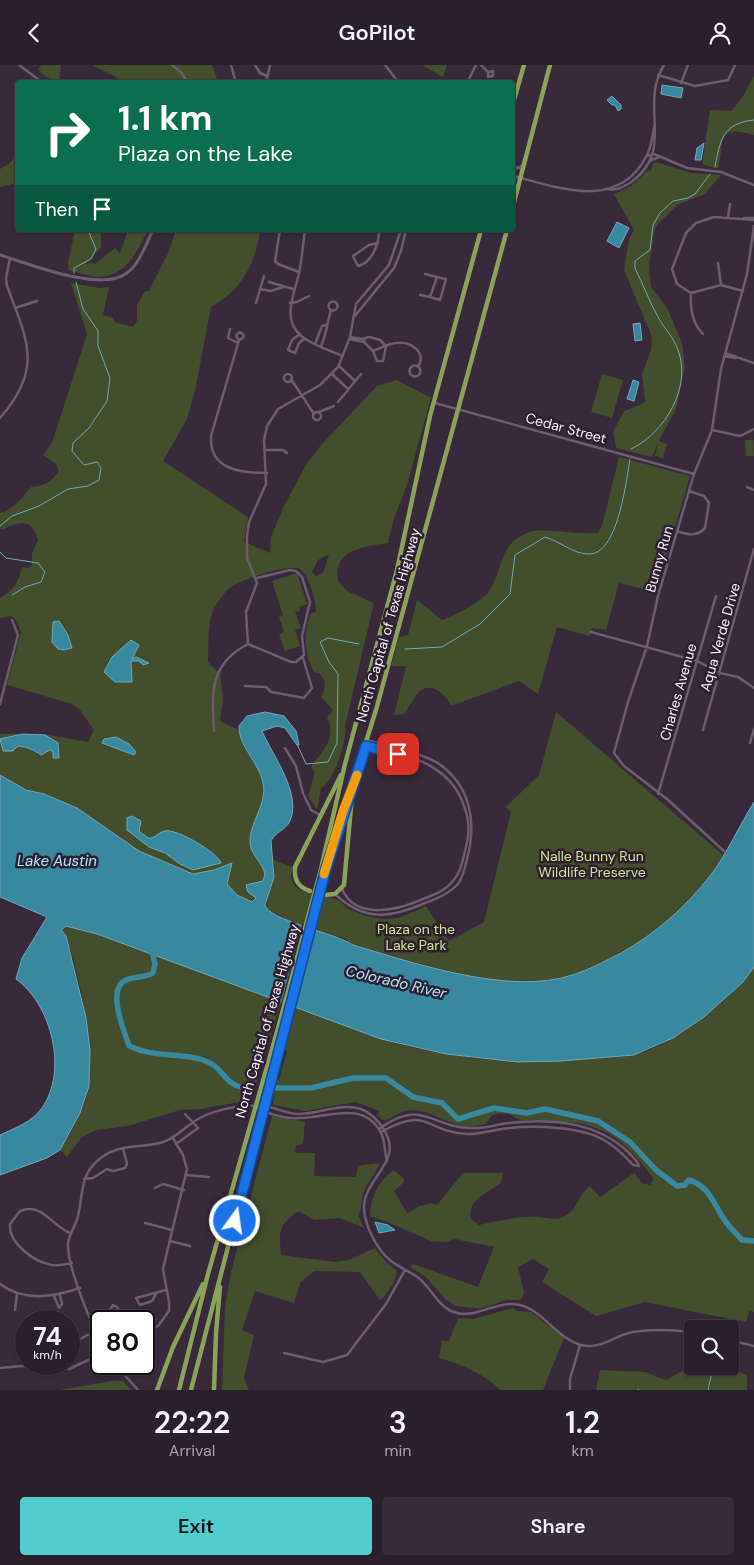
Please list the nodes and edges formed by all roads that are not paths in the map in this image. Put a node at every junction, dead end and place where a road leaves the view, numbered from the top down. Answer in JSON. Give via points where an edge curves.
{"nodes":[{"id":1,"x":19,"y":65,"type":"edge"},
{"id":2,"x":172,"y":65,"type":"edge"},
{"id":3,"x":231,"y":65,"type":"edge"},
{"id":4,"x":255,"y":65,"type":"edge"},
{"id":5,"x":270,"y":65,"type":"edge"},
{"id":6,"x":386,"y":65,"type":"edge"},
{"id":7,"x":476,"y":65,"type":"edge"},
{"id":8,"x":481,"y":65,"type":"edge"},
{"id":9,"x":524,"y":65,"type":"edge"},
{"id":10,"x":550,"y":65,"type":"edge"},
{"id":11,"x":664,"y":65,"type":"edge"},
{"id":12,"x":688,"y":65,"type":"edge"},
{"id":13,"x":735,"y":65,"type":"edge"},
{"id":14,"x":488,"y":72,"type":"dead end"},
{"id":15,"x":658,"y":75,"type":"junction"},
{"id":16,"x":267,"y":76,"type":"junction"},
{"id":17,"x":39,"y":80,"type":"edge"},
{"id":18,"x":186,"y":80,"type":"edge"},
{"id":19,"x":235,"y":80,"type":"edge"},
{"id":20,"x":266,"y":80,"type":"edge"},
{"id":21,"x":398,"y":80,"type":"edge"},
{"id":22,"x":469,"y":80,"type":"edge"},
{"id":23,"x":681,"y":83,"type":"junction"},
{"id":24,"x":515,"y":96,"type":"edge"},
{"id":25,"x":655,"y":124,"type":"junction"},
{"id":26,"x":652,"y":154,"type":"junction"},
{"id":27,"x":647,"y":156,"type":"junction"},
{"id":28,"x":659,"y":157,"type":"junction"},
{"id":29,"x":525,"y":162,"type":"junction"},
{"id":30,"x":648,"y":162,"type":"junction"},
{"id":31,"x":515,"y":167,"type":"edge"},
{"id":32,"x":515,"y":177,"type":"edge"},
{"id":33,"x":521,"y":179,"type":"junction"},
{"id":34,"x":754,"y":185,"type":"edge"},
{"id":35,"x":515,"y":187,"type":"edge"},
{"id":36,"x":608,"y":189,"type":"junction"},
{"id":37,"x":516,"y":199,"type":"joint"},
{"id":38,"x":730,"y":203,"type":"dead end"},
{"id":39,"x":728,"y":217,"type":"junction"},
{"id":40,"x":754,"y":219,"type":"edge"},
{"id":41,"x":754,"y":227,"type":"edge"},
{"id":42,"x":152,"y":232,"type":"edge"},
{"id":43,"x":280,"y":232,"type":"edge"},
{"id":44,"x":305,"y":232,"type":"edge"},
{"id":45,"x":379,"y":232,"type":"edge"},
{"id":46,"x":400,"y":232,"type":"edge"},
{"id":47,"x":406,"y":232,"type":"edge"},
{"id":48,"x":481,"y":232,"type":"edge"},
{"id":49,"x":506,"y":232,"type":"edge"},
{"id":50,"x":378,"y":243,"type":"junction"},
{"id":51,"x":0,"y":255,"type":"edge"},
{"id":52,"x":10,"y":258,"type":"junction"},
{"id":53,"x":718,"y":263,"type":"dead end"},
{"id":54,"x":299,"y":272,"type":"junction"},
{"id":55,"x":425,"y":274,"type":"dead end"},
{"id":56,"x":264,"y":276,"type":"dead end"},
{"id":57,"x":438,"y":277,"type":"junction"},
{"id":58,"x":379,"y":279,"type":"junction"},
{"id":59,"x":268,"y":282,"type":"dead end"},
{"id":60,"x":384,"y":283,"type":"junction"},
{"id":61,"x":721,"y":285,"type":"junction"},
{"id":62,"x":284,"y":286,"type":"junction"},
{"id":63,"x":260,"y":289,"type":"junction"},
{"id":64,"x":293,"y":289,"type":"junction"},
{"id":65,"x":742,"y":291,"type":"junction"},
{"id":66,"x":691,"y":293,"type":"junction"},
{"id":67,"x":420,"y":295,"type":"dead end"},
{"id":68,"x":310,"y":296,"type":"dead end"},
{"id":69,"x":430,"y":297,"type":"junction"},
{"id":70,"x":37,"y":301,"type":"dead end"},
{"id":71,"x":256,"y":303,"type":"dead end"},
{"id":72,"x":290,"y":303,"type":"junction"},
{"id":73,"x":15,"y":308,"type":"junction"},
{"id":74,"x":331,"y":310,"type":"dead end"},
{"id":75,"x":354,"y":318,"type":"junction"},
{"id":76,"x":326,"y":325,"type":"junction"},
{"id":77,"x":230,"y":329,"type":"dead end"},
{"id":78,"x":300,"y":334,"type":"junction"},
{"id":79,"x":703,"y":334,"type":"dead end"},
{"id":80,"x":349,"y":338,"type":"junction"},
{"id":81,"x":304,"y":339,"type":"junction"},
{"id":82,"x":364,"y":341,"type":"junction"},
{"id":83,"x":315,"y":344,"type":"junction"},
{"id":84,"x":386,"y":346,"type":"junction"},
{"id":85,"x":321,"y":347,"type":"junction"},
{"id":86,"x":373,"y":351,"type":"junction"},
{"id":87,"x":724,"y":355,"type":"junction"},
{"id":88,"x":343,"y":356,"type":"junction"},
{"id":89,"x":754,"y":363,"type":"edge"},
{"id":90,"x":338,"y":365,"type":"junction"},
{"id":91,"x":418,"y":367,"type":"junction"},
{"id":92,"x":332,"y":374,"type":"junction"},
{"id":93,"x":361,"y":374,"type":"dead end"},
{"id":94,"x":291,"y":379,"type":"dead end"},
{"id":95,"x":354,"y":380,"type":"junction"},
{"id":96,"x":348,"y":389,"type":"junction"},
{"id":97,"x":303,"y":395,"type":"junction"},
{"id":98,"x":338,"y":402,"type":"dead end"},
{"id":99,"x":434,"y":403,"type":"junction"},
{"id":100,"x":334,"y":407,"type":"dead end"},
{"id":101,"x":460,"y":408,"type":"junction"},
{"id":102,"x":0,"y":418,"type":"edge"},
{"id":103,"x":754,"y":429,"type":"edge"},
{"id":104,"x":712,"y":430,"type":"junction"},
{"id":105,"x":265,"y":450,"type":"junction"},
{"id":106,"x":287,"y":453,"type":"dead end"},
{"id":107,"x":267,"y":473,"type":"junction"},
{"id":108,"x":694,"y":474,"type":"junction"},
{"id":109,"x":747,"y":487,"type":"dead end"},
{"id":110,"x":754,"y":490,"type":"edge"},
{"id":111,"x":688,"y":491,"type":"junction"},
{"id":112,"x":677,"y":531,"type":"junction"},
{"id":113,"x":754,"y":549,"type":"edge"},
{"id":114,"x":257,"y":578,"type":"junction"},
{"id":115,"x":716,"y":597,"type":"dead end"},
{"id":116,"x":12,"y":620,"type":"dead end"},
{"id":117,"x":591,"y":632,"type":"dead end"},
{"id":118,"x":248,"y":644,"type":"junction"},
{"id":119,"x":647,"y":647,"type":"junction"},
{"id":120,"x":302,"y":658,"type":"junction"},
{"id":121,"x":697,"y":661,"type":"junction"},
{"id":122,"x":720,"y":673,"type":"junction"},
{"id":123,"x":245,"y":686,"type":"dead end"},
{"id":124,"x":754,"y":688,"type":"edge"},
{"id":125,"x":0,"y":704,"type":"edge"},
{"id":126,"x":754,"y":729,"type":"edge"},
{"id":127,"x":703,"y":730,"type":"dead end"},
{"id":128,"x":214,"y":731,"type":"dead end"},
{"id":129,"x":367,"y":740,"type":"junction"},
{"id":130,"x":750,"y":743,"type":"dead end"},
{"id":131,"x":366,"y":746,"type":"junction"},
{"id":132,"x":285,"y":748,"type":"dead end"},
{"id":133,"x":420,"y":755,"type":"junction"},
{"id":134,"x":418,"y":760,"type":"junction"},
{"id":135,"x":345,"y":764,"type":"junction"},
{"id":136,"x":354,"y":785,"type":"junction"},
{"id":137,"x":463,"y":790,"type":"junction"},
{"id":138,"x":459,"y":793,"type":"junction"},
{"id":139,"x":658,"y":793,"type":"junction"},
{"id":140,"x":321,"y":816,"type":"junction"},
{"id":141,"x":468,"y":850,"type":"junction"},
{"id":142,"x":725,"y":852,"type":"dead end"},
{"id":143,"x":323,"y":871,"type":"junction"},
{"id":144,"x":342,"y":889,"type":"junction"},
{"id":145,"x":310,"y":891,"type":"dead end"},
{"id":146,"x":334,"y":894,"type":"junction"},
{"id":147,"x":436,"y":894,"type":"junction"},
{"id":148,"x":323,"y":895,"type":"dead end"},
{"id":149,"x":438,"y":898,"type":"junction"},
{"id":150,"x":283,"y":1021,"type":"junction"},
{"id":151,"x":254,"y":1106,"type":"junction"},
{"id":152,"x":338,"y":1107,"type":"junction"},
{"id":153,"x":264,"y":1109,"type":"junction"},
{"id":154,"x":339,"y":1112,"type":"junction"},
{"id":155,"x":185,"y":1114,"type":"dead end"},
{"id":156,"x":193,"y":1122,"type":"junction"},
{"id":157,"x":382,"y":1126,"type":"junction"},
{"id":158,"x":380,"y":1130,"type":"junction"},
{"id":159,"x":385,"y":1130,"type":"junction"},
{"id":160,"x":172,"y":1138,"type":"junction"},
{"id":161,"x":176,"y":1143,"type":"junction"},
{"id":162,"x":123,"y":1148,"type":"junction"},
{"id":163,"x":387,"y":1161,"type":"junction"},
{"id":164,"x":186,"y":1175,"type":"junction"},
{"id":165,"x":209,"y":1177,"type":"dead end"},
{"id":166,"x":84,"y":1179,"type":"junction"},
{"id":167,"x":155,"y":1188,"type":"dead end"},
{"id":168,"x":184,"y":1190,"type":"junction"},
{"id":169,"x":145,"y":1223,"type":"dead end"},
{"id":170,"x":172,"y":1230,"type":"junction"},
{"id":171,"x":70,"y":1233,"type":"junction"},
{"id":172,"x":170,"y":1241,"type":"junction"},
{"id":173,"x":190,"y":1246,"type":"dead end"},
{"id":174,"x":72,"y":1263,"type":"junction"},
{"id":175,"x":405,"y":1270,"type":"junction"},
{"id":176,"x":222,"y":1273,"type":"junction"},
{"id":177,"x":208,"y":1274,"type":"junction"},
{"id":178,"x":0,"y":1284,"type":"edge"},
{"id":179,"x":80,"y":1288,"type":"junction"},
{"id":180,"x":166,"y":1290,"type":"junction"},
{"id":181,"x":157,"y":1292,"type":"junction"},
{"id":182,"x":18,"y":1294,"type":"junction"},
{"id":183,"x":60,"y":1295,"type":"junction"},
{"id":184,"x":54,"y":1296,"type":"junction"},
{"id":185,"x":15,"y":1309,"type":"dead end"},
{"id":186,"x":110,"y":1310,"type":"edge"},
{"id":187,"x":118,"y":1310,"type":"edge"},
{"id":188,"x":90,"y":1317,"type":"edge"},
{"id":189,"x":155,"y":1329,"type":"edge"},
{"id":190,"x":684,"y":1332,"type":"edge"},
{"id":191,"x":739,"y":1342,"type":"edge"},
{"id":192,"x":580,"y":1345,"type":"junction"},
{"id":193,"x":754,"y":1346,"type":"edge"},
{"id":194,"x":284,"y":1353,"type":"dead end"},
{"id":195,"x":15,"y":1367,"type":"edge"},
{"id":196,"x":0,"y":1368,"type":"edge"},
{"id":197,"x":125,"y":1375,"type":"edge"},
{"id":198,"x":214,"y":1389,"type":"edge"},
{"id":199,"x":138,"y":1390,"type":"edge"},
{"id":200,"x":157,"y":1390,"type":"edge"},
{"id":201,"x":179,"y":1390,"type":"edge"},
{"id":202,"x":191,"y":1390,"type":"edge"},
{"id":203,"x":570,"y":1390,"type":"edge"}],
"edges":[{"from":1,"to":17,"type":"street"},
{"from":2,"to":18,"type":"street"},
{"from":3,"to":19,"type":"street"},
{"from":4,"to":16,"type":"street","via":[[260,73]]},
{"from":5,"to":16,"type":"street"},
{"from":6,"to":21,"type":"street"},
{"from":7,"to":22,"type":"street"},
{"from":8,"to":14,"type":"street"},
{"from":9,"to":24,"type":"highway"},
{"from":10,"to":29,"type":"highway"},
{"from":11,"to":15,"type":"street"},
{"from":12,"to":23,"type":"street"},
{"from":13,"to":23,"type":"street","via":[[728,80],[695,85]]},
{"from":15,"to":23,"type":"street"},
{"from":15,"to":25,"type":"street","via":[[653,95]]},
{"from":16,"to":20,"type":"street"},
{"from":25,"to":26,"type":"street","via":[[657,134]]},
{"from":25,"to":27,"type":"street"},
{"from":26,"to":27,"type":"street"},
{"from":26,"to":28,"type":"street"},
{"from":26,"to":30,"type":"street"},
{"from":27,"to":36,"type":"street","via":[[632,176]]},
{"from":28,"to":30,"type":"street"},
{"from":28,"to":34,"type":"street","via":[[687,168],[721,173]]},
{"from":29,"to":31,"type":"street"},
{"from":29,"to":33,"type":"highway"},
{"from":30,"to":36,"type":"street","via":[[628,184]]},
{"from":32,"to":33,"type":"street"},
{"from":33,"to":36,"type":"street","via":[[582,192]]},
{"from":33,"to":37,"type":"highway"},
{"from":35,"to":37,"type":"street"},
{"from":38,"to":39,"type":"street"},
{"from":39,"to":40,"type":"street"},
{"from":39,"to":66,"type":"street","via":[[703,219],[686,233],[672,273],[679,288]]},
{"from":41,"to":65,"type":"street","name":"Bunny Run"},
{"from":42,"to":52,"type":"street","via":[[133,267],[118,278],[105,281],[86,279]]},
{"from":43,"to":54,"type":"street","via":[[275,261]]},
{"from":44,"to":54,"type":"street"},
{"from":45,"to":50,"type":"street"},
{"from":46,"to":58,"type":"street","via":[[395,252]]},
{"from":47,"to":60,"type":"street","via":[[401,251]]},
{"from":48,"to":99,"type":"highway","name":"North Capital of Texas Highway"},
{"from":49,"to":101,"type":"highway","name":"North Capital of Texas Highway"},
{"from":50,"to":50,"type":"street","via":[[369,259],[358,266],[352,256]]},
{"from":51,"to":52,"type":"street"},
{"from":52,"to":73,"type":"street","via":[[6,278]]},
{"from":53,"to":61,"type":"street"},
{"from":54,"to":64,"type":"street"},
{"from":55,"to":57,"type":"street"},
{"from":56,"to":63,"type":"street"},
{"from":57,"to":69,"type":"street"},
{"from":57,"to":69,"type":"street","via":[[446,279],[440,300]]},
{"from":58,"to":60,"type":"street"},
{"from":58,"to":75,"type":"street","via":[[359,300]]},
{"from":59,"to":62,"type":"street"},
{"from":60,"to":75,"type":"street"},
{"from":61,"to":65,"type":"street"},
{"from":61,"to":66,"type":"street"},
{"from":62,"to":63,"type":"street","via":[[271,291]]},
{"from":62,"to":64,"type":"street"},
{"from":63,"to":71,"type":"street"},
{"from":64,"to":72,"type":"street"},
{"from":65,"to":87,"type":"street","name":"Bunny Run"},
{"from":66,"to":79,"type":"street","via":[[692,314]]},
{"from":67,"to":69,"type":"street"},
{"from":68,"to":72,"type":"street"},
{"from":70,"to":73,"type":"street"},
{"from":72,"to":78,"type":"street","via":[[291,318]]},
{"from":73,"to":102,"type":"street","via":[[28,343],[29,367],[21,387]]},
{"from":74,"to":76,"type":"street"},
{"from":75,"to":80,"type":"street"},
{"from":76,"to":83,"type":"street","via":[[322,326]]},
{"from":76,"to":85,"type":"street","via":[[327,332]]},
{"from":77,"to":107,"type":"street","via":[[228,337],[238,342],[211,436],[212,447],[218,459],[235,471]]},
{"from":78,"to":81,"type":"street"},
{"from":78,"to":81,"type":"street","via":[[292,340],[288,350],[295,353]]},
{"from":80,"to":82,"type":"street"},
{"from":80,"to":88,"type":"street"},
{"from":81,"to":83,"type":"street"},
{"from":82,"to":84,"type":"street","via":[[376,337]]},
{"from":82,"to":86,"type":"street"},
{"from":83,"to":85,"type":"street"},
{"from":84,"to":86,"type":"street"},
{"from":84,"to":86,"type":"street","via":[[382,361],[377,361]]},
{"from":84,"to":91,"type":"street","via":[[398,343],[416,348],[421,356]]},
{"from":85,"to":88,"type":"street"},
{"from":87,"to":89,"type":"street"},
{"from":87,"to":104,"type":"street","name":"Bunny Run"},
{"from":88,"to":90,"type":"street"},
{"from":90,"to":92,"type":"street"},
{"from":90,"to":95,"type":"street"},
{"from":91,"to":91,"type":"street","via":[[410,368],[411,375],[420,374]]},
{"from":92,"to":96,"type":"street"},
{"from":92,"to":97,"type":"street"},
{"from":93,"to":95,"type":"street"},
{"from":94,"to":97,"type":"street"},
{"from":95,"to":96,"type":"street"},
{"from":96,"to":98,"type":"street"},
{"from":97,"to":100,"type":"street","via":[[316,413]]},
{"from":97,"to":105,"type":"street","via":[[274,413],[264,436]]},
{"from":99,"to":101,"type":"street","name":"Cedar Street"},
{"from":99,"to":135,"type":"highway","name":"North Capital of Texas Highway","via":[[397,570]]},
{"from":101,"to":108,"type":"street","name":"Cedar Street"},
{"from":101,"to":129,"type":"highway","name":"North Capital of Texas Highway"},
{"from":103,"to":104,"type":"street","via":[[740,436]]},
{"from":104,"to":108,"type":"street","name":"Bunny Run"},
{"from":105,"to":106,"type":"street"},
{"from":105,"to":107,"type":"street"},
{"from":107,"to":114,"type":"street","via":[[265,490],[252,514],[247,536],[247,558]]},
{"from":108,"to":111,"type":"street","name":"Bunny Run"},
{"from":109,"to":110,"type":"street"},
{"from":111,"to":112,"type":"street","name":"Bunny Run"},
{"from":111,"to":112,"type":"street","via":[[704,496],[709,503],[704,528],[689,535]]},
{"from":112,"to":119,"type":"street","name":"Bunny Run"},
{"from":113,"to":122,"type":"street","name":"Aqua Verde Drive"},
{"from":114,"to":118,"type":"street","via":[[257,589],[246,612]]},
{"from":114,"to":120,"type":"street","via":[[290,570],[302,577],[310,602],[302,636]]},
{"from":115,"to":121,"type":"street","name":"Charles Avenue"},
{"from":116,"to":125,"type":"street","via":[[18,635]]},
{"from":117,"to":119,"type":"street"},
{"from":118,"to":120,"type":"street","via":[[282,660],[296,662]]},
{"from":118,"to":128,"type":"street","via":[[227,658],[214,679]]},
{"from":119,"to":121,"type":"street"},
{"from":119,"to":139,"type":"street","name":"Bunny Run","via":[[614,753]]},
{"from":120,"to":123,"type":"street","via":[[312,688],[304,698],[271,692],[266,687]]},
{"from":121,"to":122,"type":"street"},
{"from":121,"to":139,"type":"street","name":"Charles Avenue"},
{"from":122,"to":124,"type":"street","via":[[738,677]]},
{"from":122,"to":127,"type":"street","name":"Aqua Verde Drive"},
{"from":126,"to":130,"type":"street"},
{"from":129,"to":131,"type":"highway","name":"North Capital of Texas Highway"},
{"from":129,"to":133,"type":"street"},
{"from":131,"to":134,"type":"street"},
{"from":131,"to":136,"type":"highway","name":"North Capital of Texas Highway"},
{"from":132,"to":140,"type":"street","via":[[296,767],[311,810]]},
{"from":133,"to":134,"type":"street"},
{"from":133,"to":137,"type":"street","via":[[447,770]]},
{"from":134,"to":138,"type":"street","via":[[446,775]]},
{"from":135,"to":140,"type":"highway"},
{"from":135,"to":143,"type":"highway","name":"North Capital of Texas Highway"},
{"from":136,"to":143,"type":"highway","name":"North Capital of Texas Highway"},
{"from":136,"to":144,"type":"highway"},
{"from":137,"to":138,"type":"street"},
{"from":137,"to":141,"type":"street","via":[[473,822]]},
{"from":138,"to":141,"type":"street","via":[[469,825]]},
{"from":139,"to":142,"type":"street","name":"Bunny Run"},
{"from":140,"to":145,"type":"highway","via":[[295,867],[296,880],[303,889]]},
{"from":141,"to":147,"type":"street","via":[[457,877]]},
{"from":141,"to":149,"type":"street","via":[[459,882]]},
{"from":143,"to":150,"type":"highway","name":"North Capital of Texas Highway"},
{"from":144,"to":146,"type":"highway"},
{"from":144,"to":147,"type":"street","via":[[351,902],[384,911]]},
{"from":146,"to":148,"type":"highway"},
{"from":146,"to":149,"type":"street","via":[[349,907],[382,916],[401,913]]},
{"from":147,"to":149,"type":"street"},
{"from":150,"to":151,"type":"highway","name":"North Capital of Texas Highway"},
{"from":150,"to":153,"type":"highway","name":"North Capital of Texas Highway"},
{"from":151,"to":153,"type":"street"},
{"from":151,"to":156,"type":"street","via":[[206,1115]]},
{"from":151,"to":177,"type":"highway","name":"North Capital of Texas Highway"},
{"from":152,"to":153,"type":"street","via":[[299,1114]]},
{"from":152,"to":154,"type":"street"},
{"from":152,"to":157,"type":"street","via":[[364,1111]]},
{"from":153,"to":154,"type":"street","via":[[297,1119]]},
{"from":153,"to":176,"type":"highway","name":"North Capital of Texas Highway"},
{"from":154,"to":158,"type":"street","via":[[360,1114]]},
{"from":155,"to":156,"type":"street"},
{"from":156,"to":160,"type":"street"},
{"from":156,"to":161,"type":"street","via":[[198,1128],[196,1131]]},
{"from":157,"to":158,"type":"street"},
{"from":157,"to":159,"type":"street"},
{"from":157,"to":159,"type":"street","via":[[397,1117],[416,1114],[466,1128],[515,1122],[565,1124],[607,1135],[620,1144],[639,1166],[603,1139],[559,1129],[512,1127],[462,1133],[414,1119]]},
{"from":158,"to":159,"type":"street"},
{"from":158,"to":163,"type":"street"},
{"from":159,"to":163,"type":"street","via":[[390,1149]]},
{"from":160,"to":161,"type":"street"},
{"from":160,"to":162,"type":"street","via":[[152,1145]]},
{"from":161,"to":164,"type":"street","via":[[185,1161]]},
{"from":162,"to":166,"type":"street","via":[[106,1154],[90,1168]]},
{"from":162,"to":166,"type":"street","via":[[125,1169],[107,1169],[94,1178]]},
{"from":163,"to":175,"type":"street","via":[[367,1194],[365,1217],[379,1248],[390,1261]]},
{"from":164,"to":165,"type":"street"},
{"from":164,"to":168,"type":"street"},
{"from":166,"to":171,"type":"street","via":[[78,1217]]},
{"from":167,"to":168,"type":"street","via":[[163,1184]]},
{"from":168,"to":170,"type":"street"},
{"from":169,"to":170,"type":"street"},
{"from":170,"to":172,"type":"street"},
{"from":171,"to":174,"type":"street","via":[[68,1250]]},
{"from":171,"to":174,"type":"street","via":[[59,1229],[34,1208],[20,1211],[10,1224],[14,1241],[37,1259],[52,1265]]},
{"from":172,"to":173,"type":"street"},
{"from":172,"to":180,"type":"street","via":[[163,1269]]},
{"from":174,"to":179,"type":"street"},
{"from":175,"to":192,"type":"street","via":[[417,1276],[450,1310],[472,1314],[504,1305],[519,1305],[529,1308]]},
{"from":175,"to":194,"type":"street","via":[[386,1304],[347,1355],[323,1362]]},
{"from":176,"to":198,"type":"highway"},
{"from":176,"to":202,"type":"highway","name":"North Capital of Texas Highway"},
{"from":177,"to":200,"type":"highway","via":[[173,1347]]},
{"from":177,"to":201,"type":"highway","name":"North Capital of Texas Highway"},
{"from":178,"to":182,"type":"street"},
{"from":179,"to":183,"type":"street"},
{"from":179,"to":188,"type":"street"},
{"from":180,"to":181,"type":"street"},
{"from":180,"to":189,"type":"street","via":[[169,1307],[166,1317]]},
{"from":181,"to":181,"type":"street","via":[[152,1301],[140,1305],[136,1299]]},
{"from":182,"to":184,"type":"street"},
{"from":182,"to":185,"type":"street"},
{"from":183,"to":184,"type":"street"},
{"from":183,"to":184,"type":"street","via":[[61,1307],[57,1307]]},
{"from":186,"to":187,"type":"street","via":[[113,1305]]},
{"from":190,"to":192,"type":"street","via":[[630,1332],[596,1346]]},
{"from":191,"to":193,"type":"street"},
{"from":192,"to":203,"type":"street"},
{"from":195,"to":196,"type":"street"},
{"from":197,"to":199,"type":"street"}]}
